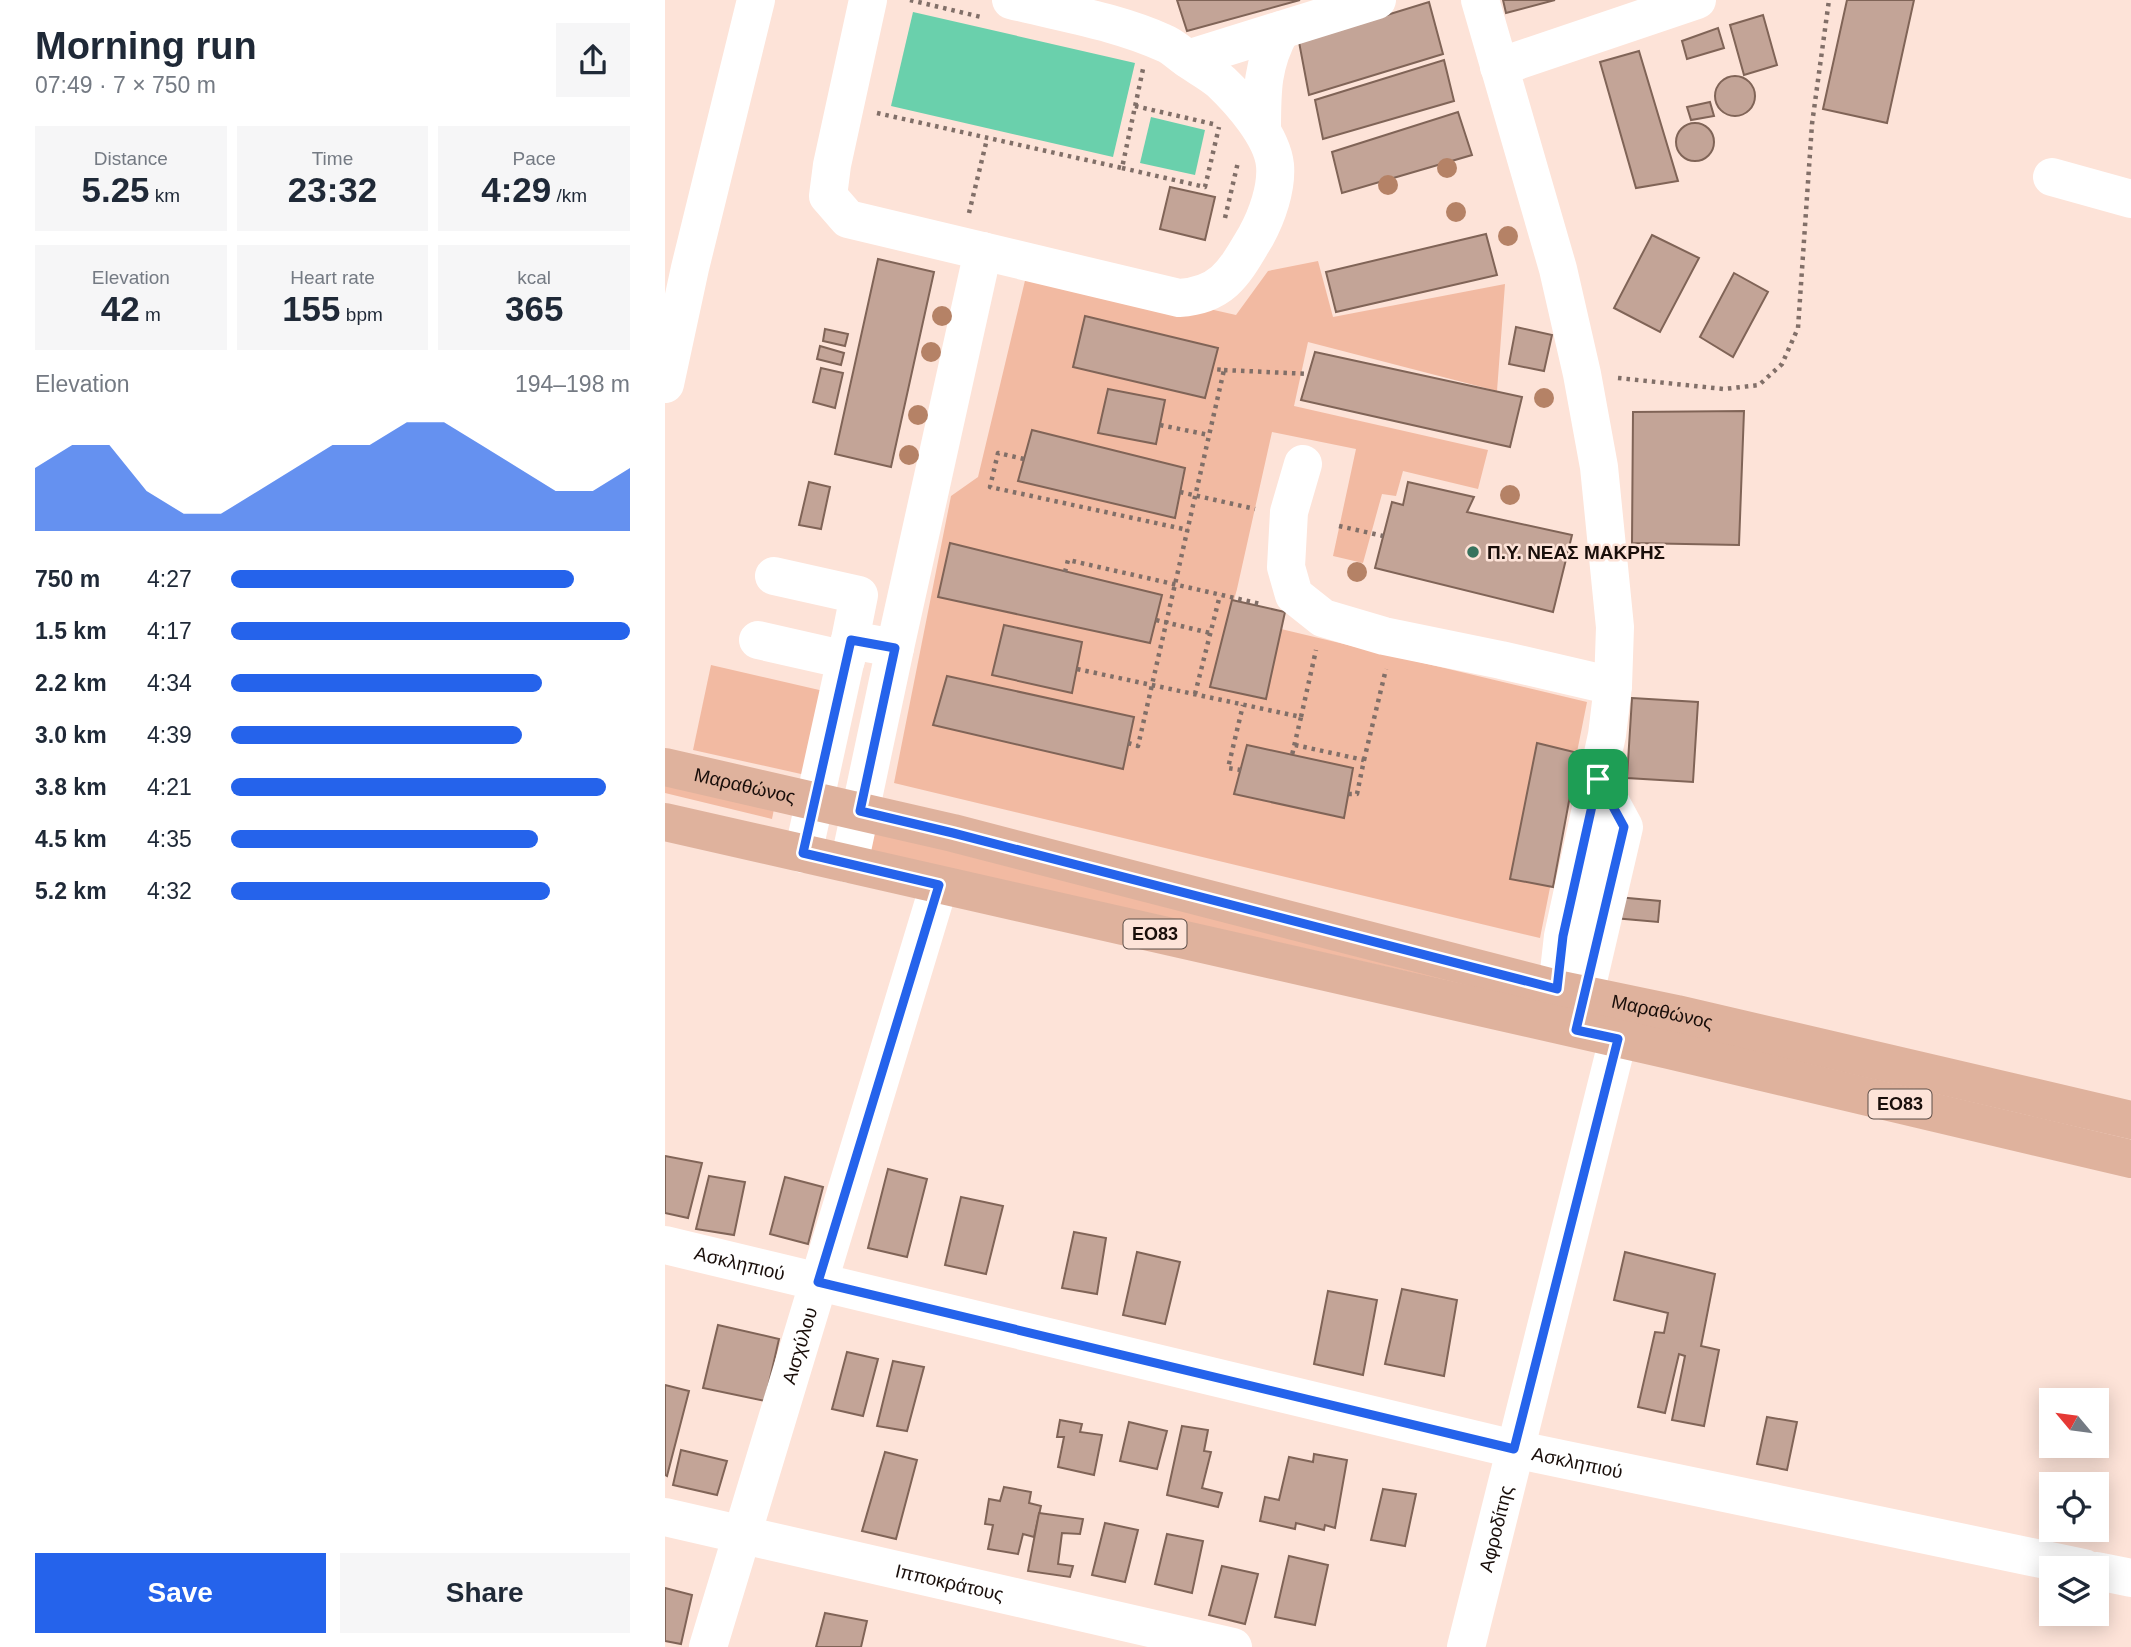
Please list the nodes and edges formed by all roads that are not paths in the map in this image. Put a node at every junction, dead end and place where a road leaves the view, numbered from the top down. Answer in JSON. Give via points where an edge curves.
{"nodes":[{"id":1,"x":756,"y":0,"type":"edge"},
{"id":2,"x":868,"y":0,"type":"edge"},
{"id":3,"x":1377,"y":0,"type":"edge"},
{"id":4,"x":1480,"y":0,"type":"edge"},
{"id":5,"x":1697,"y":0,"type":"edge"},
{"id":6,"x":1000,"y":9,"type":"edge"},
{"id":7,"x":1085,"y":9,"type":"edge"},
{"id":8,"x":1281,"y":30,"type":"junction"},
{"id":9,"x":1188,"y":59,"type":"junction"},
{"id":10,"x":1499,"y":66,"type":"junction"},
{"id":11,"x":1256,"y":122,"type":"junction"},
{"id":12,"x":2052,"y":177,"type":"dead end"},
{"id":13,"x":2131,"y":199,"type":"edge"},
{"id":14,"x":983,"y":251,"type":"junction"},
{"id":15,"x":665,"y":384,"type":"edge"},
{"id":16,"x":1303,"y":464,"type":"dead end"},
{"id":17,"x":774,"y":576,"type":"dead end"},
{"id":18,"x":758,"y":640,"type":"dead end"},
{"id":19,"x":895,"y":648,"type":"junction"},
{"id":20,"x":848,"y":650,"type":"junction"},
{"id":21,"x":1613,"y":686,"type":"junction"},
{"id":22,"x":665,"y":767,"type":"edge"},
{"id":23,"x":819,"y":789,"type":"junction"},
{"id":24,"x":864,"y":796,"type":"junction"},
{"id":25,"x":665,"y":822,"type":"edge"},
{"id":26,"x":803,"y":853,"type":"junction"},
{"id":27,"x":849,"y":864,"type":"junction"},
{"id":28,"x":939,"y":885,"type":"junction"},
{"id":29,"x":1567,"y":1009,"type":"junction"},
{"id":30,"x":1623,"y":1021,"type":"junction"},
{"id":31,"x":2131,"y":1120,"type":"edge"},
{"id":32,"x":2131,"y":1159,"type":"edge"},
{"id":33,"x":665,"y":1245,"type":"edge"},
{"id":34,"x":818,"y":1282,"type":"junction"},
{"id":35,"x":1514,"y":1449,"type":"junction"},
{"id":36,"x":665,"y":1517,"type":"edge"},
{"id":37,"x":744,"y":1536,"type":"junction"},
{"id":38,"x":2039,"y":1559,"type":"edge"},
{"id":39,"x":2109,"y":1573,"type":"edge"},
{"id":40,"x":2131,"y":1578,"type":"edge"},
{"id":41,"x":708,"y":1647,"type":"edge"},
{"id":42,"x":1233,"y":1647,"type":"edge"},
{"id":43,"x":1467,"y":1647,"type":"edge"}],
"edges":[{"from":1,"to":15,"type":"street"},
{"from":2,"to":14,"type":"street","via":[[828,197],[848,219]]},
{"from":3,"to":8,"type":"street"},
{"from":4,"to":10,"type":"street"},
{"from":5,"to":10,"type":"street"},
{"from":6,"to":7,"type":"street"},
{"from":7,"to":9,"type":"street","via":[[1166,43]]},
{"from":8,"to":9,"type":"street"},
{"from":8,"to":11,"type":"street","via":[[1269,52]]},
{"from":9,"to":11,"type":"street","via":[[1220,81]]},
{"from":10,"to":21,"type":"street","via":[[1558,269],[1582,374],[1599,467],[1615,627]]},
{"from":11,"to":14,"type":"street","via":[[1275,164],[1273,194],[1262,225],[1234,273],[1216,289],[1199,297],[1179,298]]},
{"from":12,"to":13,"type":"street"},
{"from":14,"to":19,"type":"street"},
{"from":16,"to":21,"type":"street","via":[[1289,512],[1286,567],[1293,596],[1323,618]]},
{"from":17,"to":20,"type":"street","via":[[859,595]]},
{"from":18,"to":20,"type":"street"},
{"from":19,"to":20,"type":"street"},
{"from":19,"to":24,"type":"street"},
{"from":20,"to":23,"type":"street"},
{"from":21,"to":29,"type":"street"},
{"from":22,"to":23,"type":"main road","name":"Μαραθώνος","number":"ΕΟ83"},
{"from":23,"to":24,"type":"main road","name":"Μαραθώνος","number":"ΕΟ83"},
{"from":23,"to":26,"type":"street"},
{"from":24,"to":27,"type":"street"},
{"from":24,"to":29,"type":"main road","name":"Μαραθώνος","number":"ΕΟ83","via":[[953,833]]},
{"from":25,"to":26,"type":"main road","name":"Μαραθώνος","number":"ΕΟ83"},
{"from":26,"to":27,"type":"main road","name":"Μαραθώνος","number":"ΕΟ83"},
{"from":27,"to":28,"type":"main road","name":"Μαραθώνος","number":"ΕΟ83"},
{"from":28,"to":29,"type":"main road","name":"Μαραθώνος","number":"ΕΟ83"},
{"from":28,"to":34,"type":"street","name":"Αισχύλου"},
{"from":29,"to":30,"type":"main road","name":"Μαραθώνος","number":"ΕΟ83"},
{"from":30,"to":31,"type":"main road","name":"Μαραθώνος","number":"ΕΟ83"},
{"from":30,"to":32,"type":"main road","name":"Μαραθώνος","number":"ΕΟ83"},
{"from":30,"to":35,"type":"street","name":"Αφροδίτης"},
{"from":33,"to":34,"type":"street","name":"Ασκληπιού"},
{"from":34,"to":35,"type":"street","name":"Ασκληπιού"},
{"from":34,"to":37,"type":"street","name":"Αισχύλου"},
{"from":35,"to":38,"type":"street","name":"Ασκληπιού"},
{"from":35,"to":43,"type":"street","name":"Αφροδίτης"},
{"from":36,"to":37,"type":"street","name":"Ιπποκράτους"},
{"from":37,"to":41,"type":"street","name":"Αισχύλου"},
{"from":37,"to":42,"type":"street","name":"Ιπποκράτους"},
{"from":39,"to":40,"type":"street"}]}
